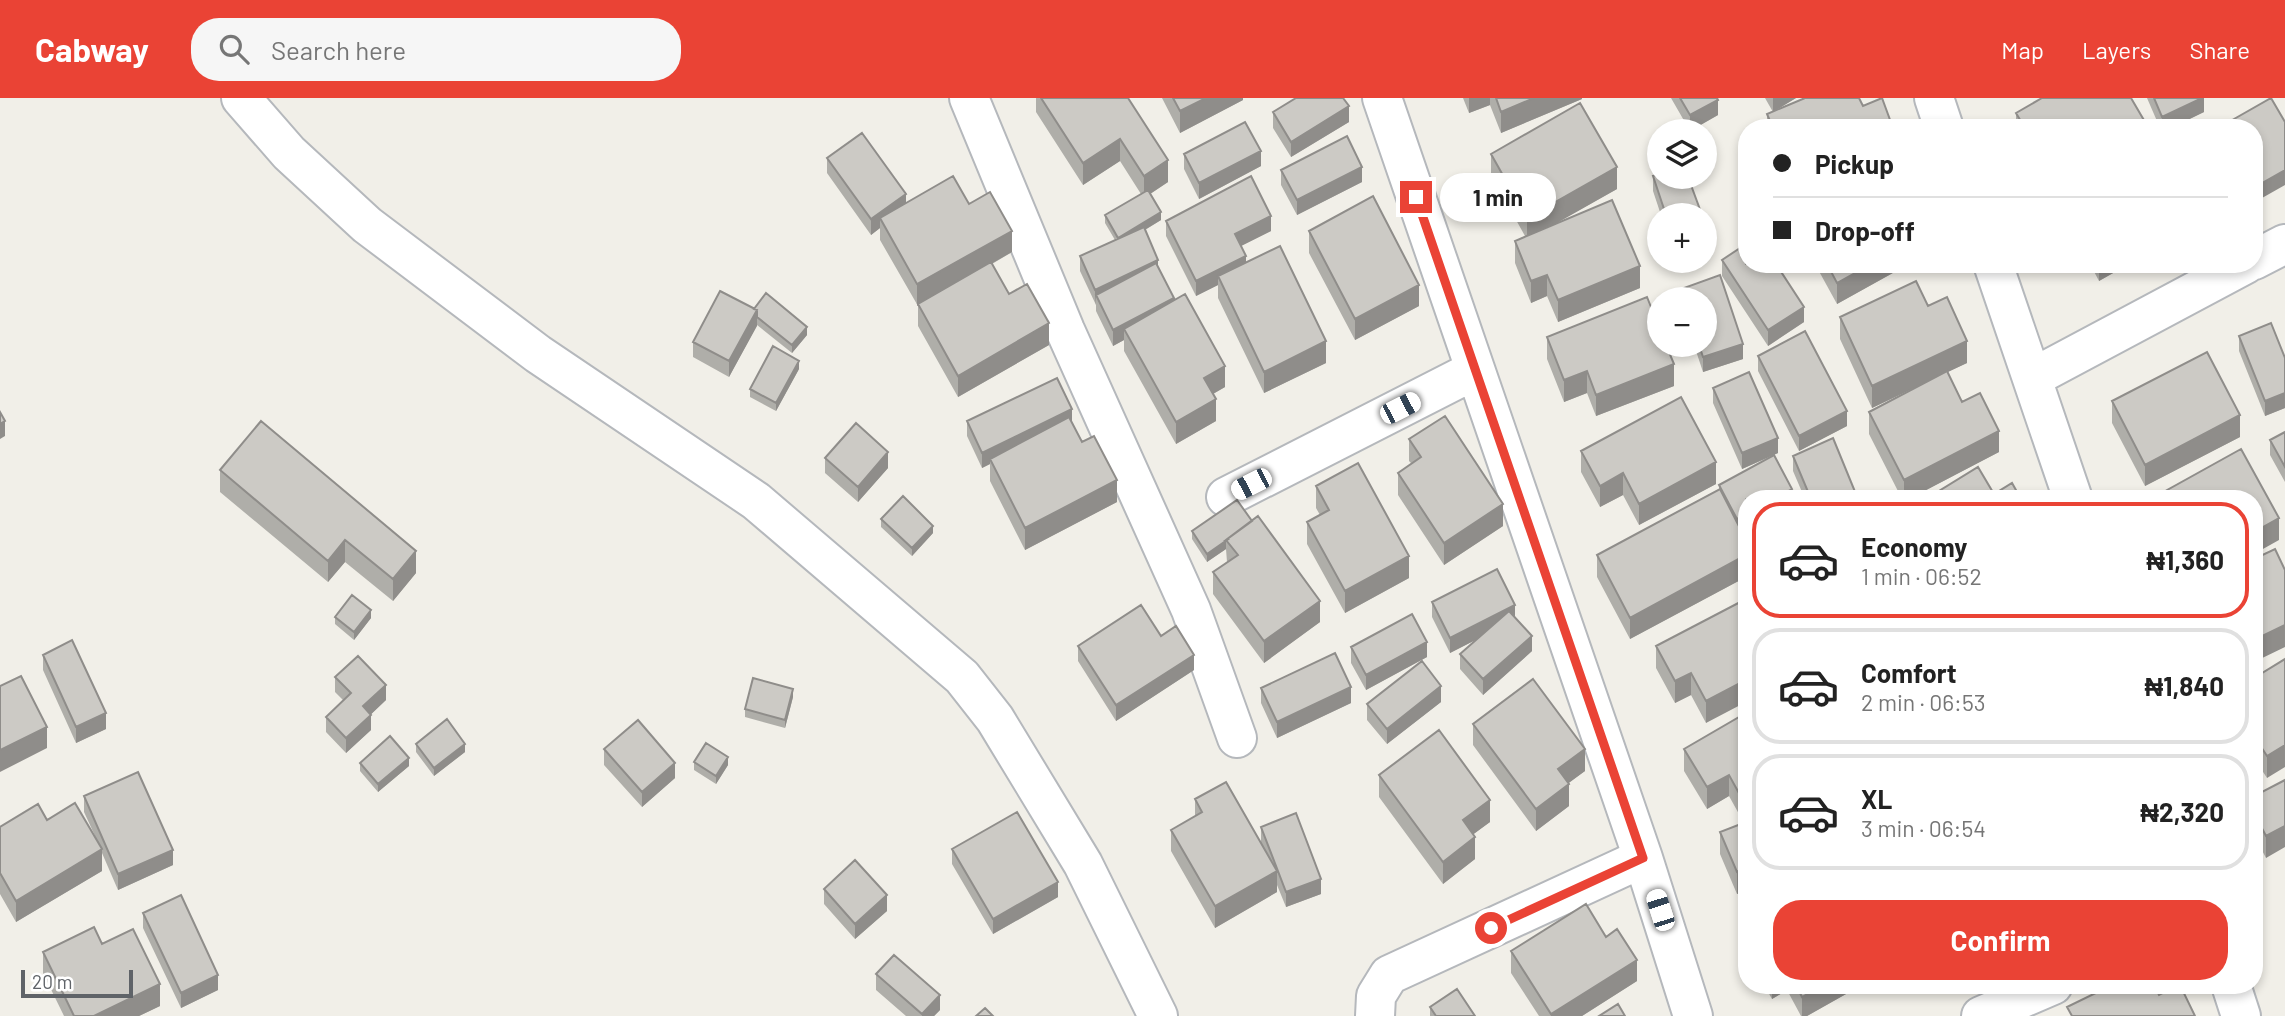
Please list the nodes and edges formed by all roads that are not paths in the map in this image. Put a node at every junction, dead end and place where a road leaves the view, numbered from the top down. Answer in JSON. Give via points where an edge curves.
{"nodes":[{"id":1,"x":241,"y":98,"type":"edge"},
{"id":2,"x":968,"y":98,"type":"edge"},
{"id":3,"x":1381,"y":98,"type":"edge"},
{"id":4,"x":1934,"y":98,"type":"edge"},
{"id":5,"x":1941,"y":119,"type":"edge"},
{"id":6,"x":2285,"y":244,"type":"edge"},
{"id":7,"x":2263,"y":255,"type":"edge"},
{"id":8,"x":1996,"y":273,"type":"edge"},
{"id":9,"x":2229,"y":273,"type":"edge"},
{"id":10,"x":1475,"y":370,"type":"junction"},
{"id":11,"x":2034,"y":377,"type":"junction"},
{"id":12,"x":2070,"y":490,"type":"edge"},
{"id":13,"x":1226,"y":497,"type":"dead end"},
{"id":14,"x":1237,"y":738,"type":"dead end"},
{"id":15,"x":1643,"y":858,"type":"junction"},
{"id":16,"x":2032,"y":994,"type":"edge"},
{"id":17,"x":2234,"y":994,"type":"edge"},
{"id":18,"x":1158,"y":1016,"type":"edge"},
{"id":19,"x":1376,"y":1016,"type":"edge"},
{"id":20,"x":1693,"y":1016,"type":"edge"},
{"id":21,"x":1981,"y":1016,"type":"edge"},
{"id":22,"x":2241,"y":1016,"type":"edge"}],
"edges":[{"from":1,"to":18,"type":"street","via":[[289,153],[367,225],[538,354],[756,501],[962,677],[995,719],[1083,863]]},
{"from":2,"to":14,"type":"street","via":[[1065,330],[1191,610]]},
{"from":3,"to":10,"type":"street"},
{"from":4,"to":5,"type":"street"},
{"from":6,"to":7,"type":"street"},
{"from":8,"to":11,"type":"street"},
{"from":9,"to":11,"type":"street"},
{"from":10,"to":13,"type":"street"},
{"from":10,"to":15,"type":"street"},
{"from":11,"to":12,"type":"street"},
{"from":15,"to":19,"type":"street","via":[[1389,975],[1376,996]]},
{"from":15,"to":20,"type":"street"},
{"from":16,"to":21,"type":"street"},
{"from":17,"to":22,"type":"street"}]}
